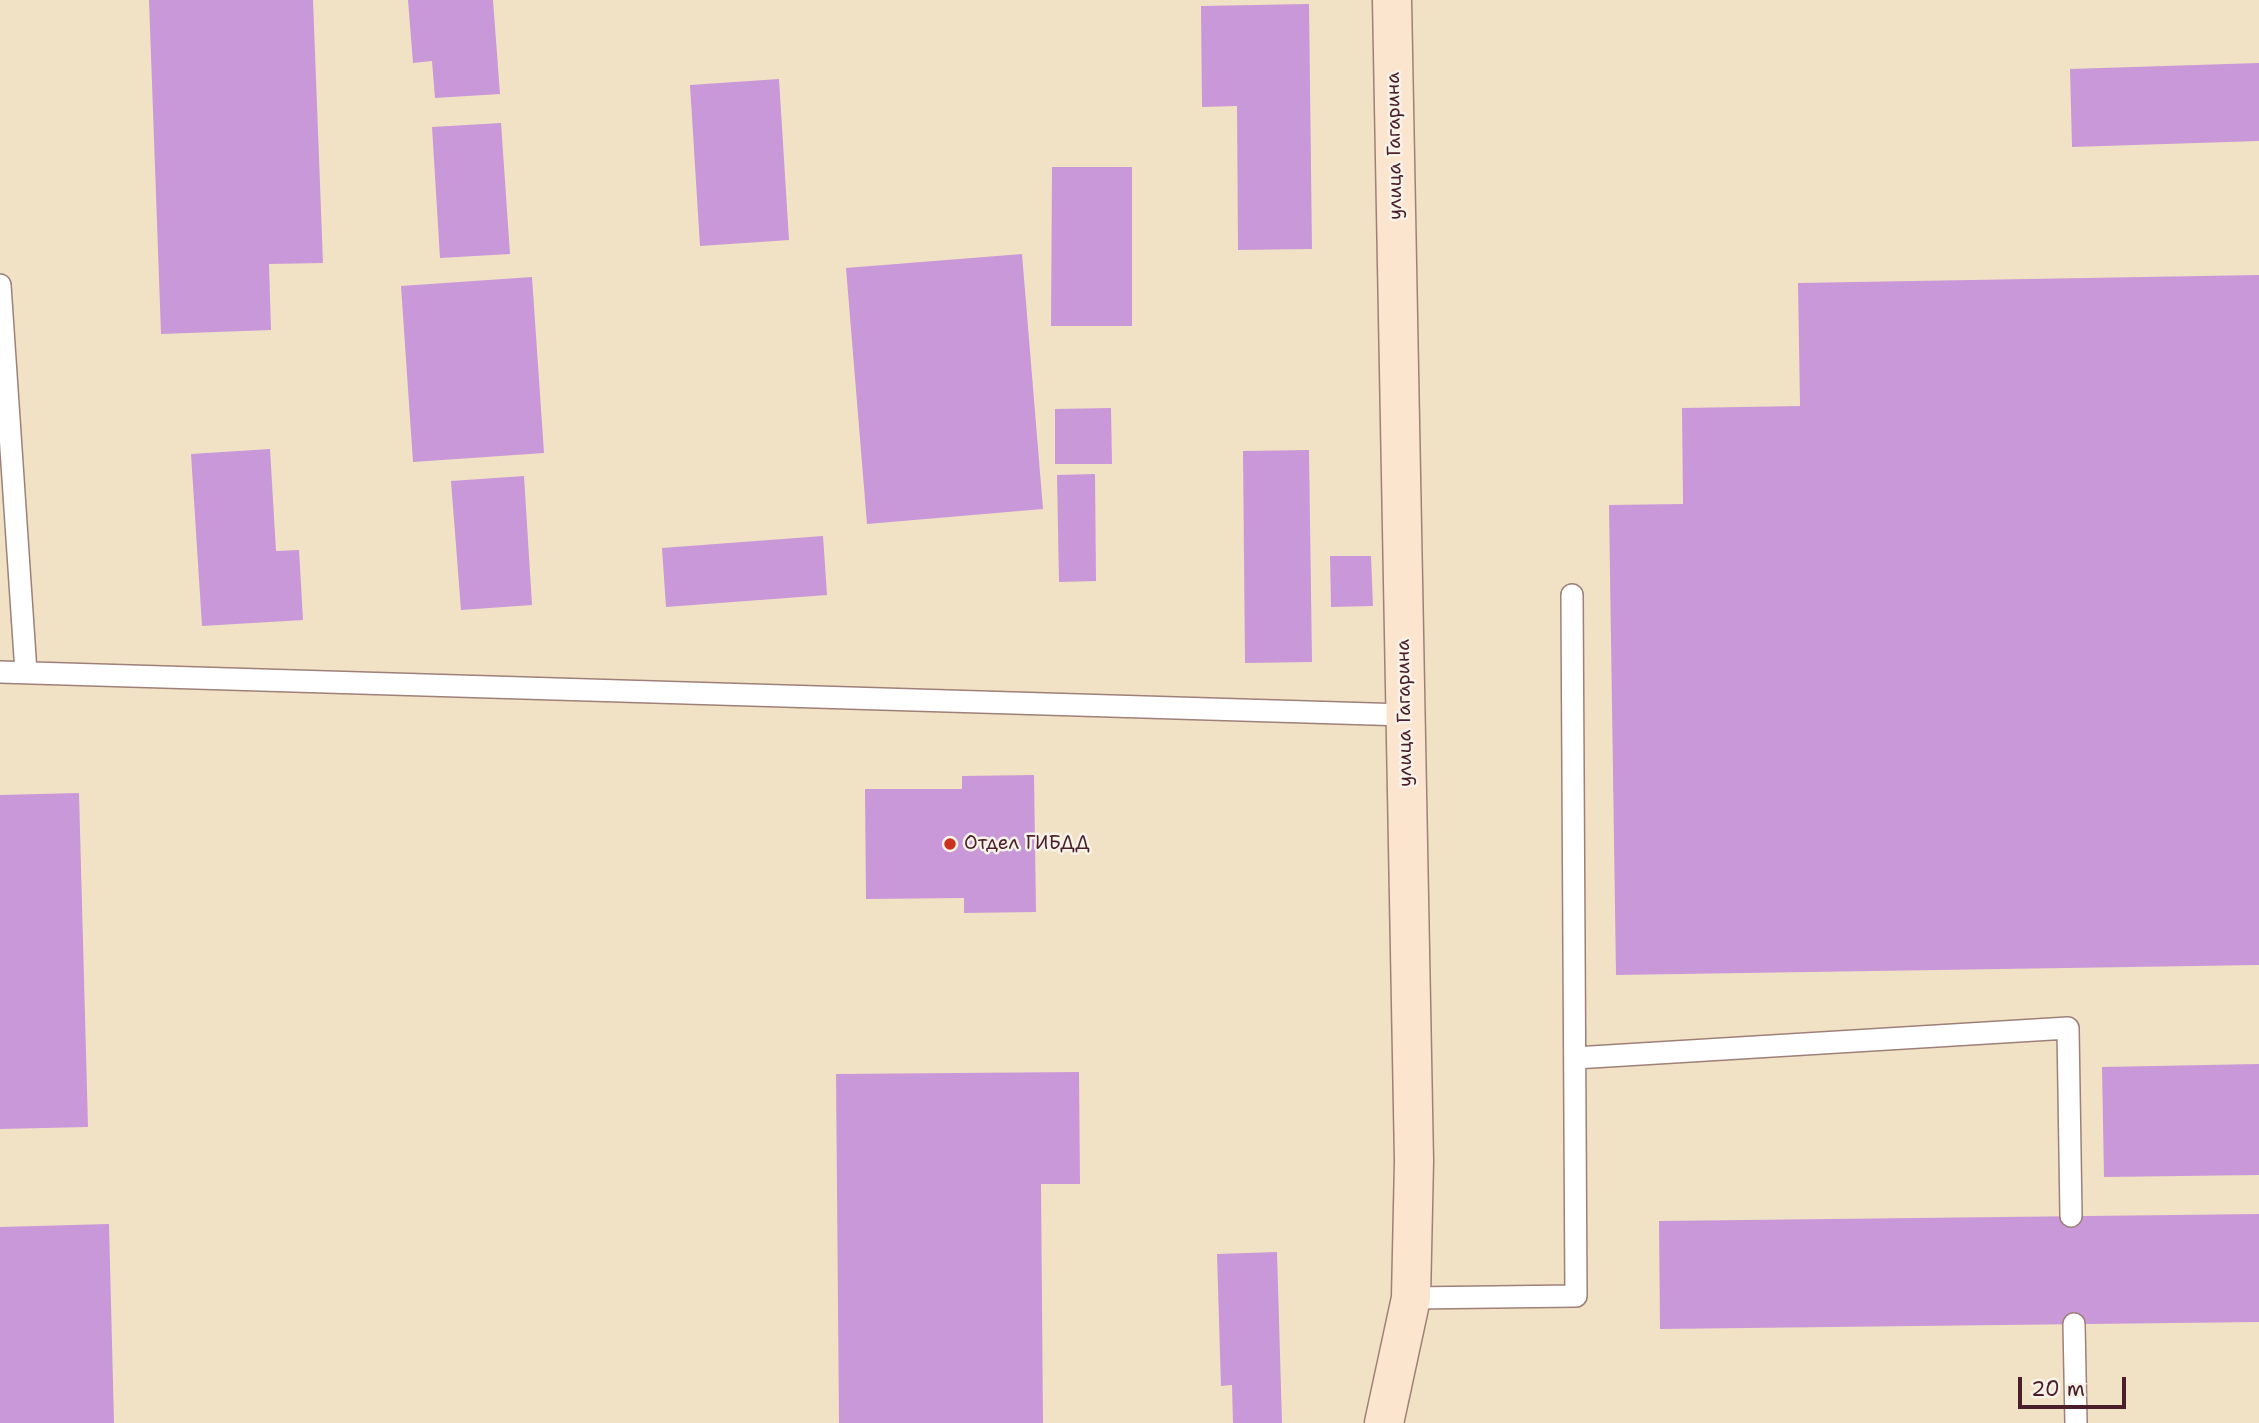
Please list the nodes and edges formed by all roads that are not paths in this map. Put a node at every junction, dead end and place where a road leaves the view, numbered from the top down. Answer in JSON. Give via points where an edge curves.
{"nodes":[{"id":1,"x":1392,"y":0,"type":"edge"},
{"id":2,"x":0,"y":285,"type":"edge"},
{"id":3,"x":1572,"y":595,"type":"dead end"},
{"id":4,"x":0,"y":672,"type":"edge"},
{"id":5,"x":26,"y":672,"type":"junction"},
{"id":6,"x":1405,"y":715,"type":"junction"},
{"id":7,"x":1575,"y":1058,"type":"junction"},
{"id":8,"x":2071,"y":1216,"type":"dead end"},
{"id":9,"x":1411,"y":1298,"type":"junction"},
{"id":10,"x":2074,"y":1324,"type":"dead end"},
{"id":11,"x":1384,"y":1423,"type":"edge"},
{"id":12,"x":2076,"y":1423,"type":"edge"}],
"edges":[{"from":1,"to":6,"type":"street","name":"улица Гагарина"},
{"from":2,"to":5,"type":"lane"},
{"from":3,"to":7,"type":"lane"},
{"from":4,"to":5,"type":"lane"},
{"from":5,"to":6,"type":"lane"},
{"from":6,"to":9,"type":"street","name":"улица Гагарина","via":[[1414,1161]]},
{"from":7,"to":8,"type":"lane","via":[[2068,1028]]},
{"from":7,"to":9,"type":"lane","via":[[1576,1296]]},
{"from":9,"to":11,"type":"street","name":"улица Гагарина"},
{"from":10,"to":12,"type":"lane"}]}
